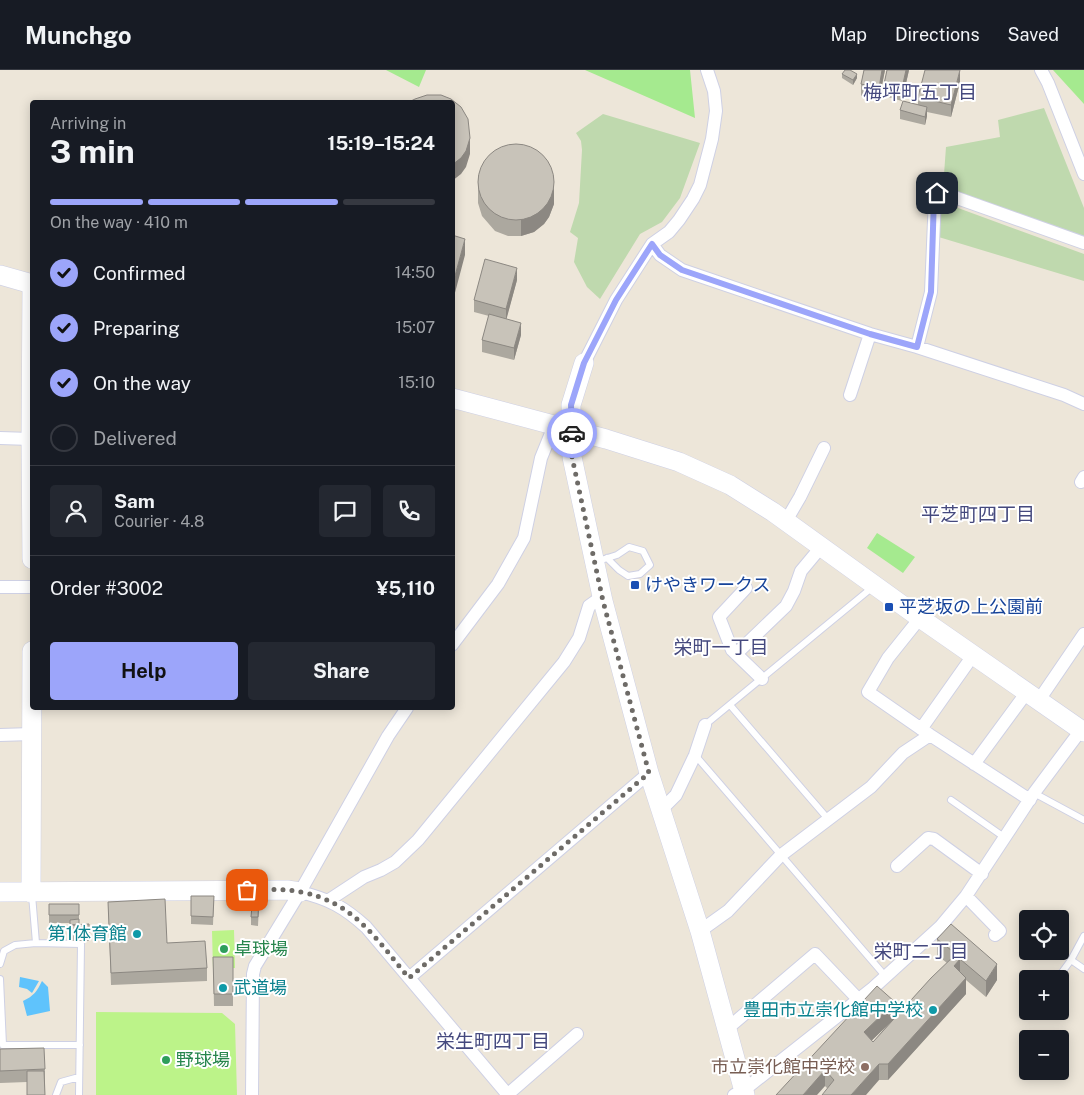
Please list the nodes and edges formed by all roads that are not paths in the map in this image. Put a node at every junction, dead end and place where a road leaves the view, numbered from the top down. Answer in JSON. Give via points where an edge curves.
{"nodes":[{"id":1,"x":706,"y":70,"type":"edge"},
{"id":2,"x":1041,"y":70,"type":"edge"},
{"id":3,"x":1084,"y":174,"type":"edge"},
{"id":4,"x":1084,"y":243,"type":"edge"},
{"id":5,"x":652,"y":244,"type":"junction"},
{"id":6,"x":0,"y":275,"type":"edge"},
{"id":7,"x":30,"y":284,"type":"edge"},
{"id":8,"x":870,"y":334,"type":"junction"},
{"id":9,"x":917,"y":347,"type":"junction"},
{"id":10,"x":584,"y":363,"type":"joint"},
{"id":11,"x":850,"y":395,"type":"dead end"},
{"id":12,"x":455,"y":399,"type":"edge"},
{"id":13,"x":1084,"y":404,"type":"edge"},
{"id":14,"x":563,"y":428,"type":"junction"},
{"id":15,"x":0,"y":438,"type":"edge"},
{"id":16,"x":30,"y":438,"type":"edge"},
{"id":17,"x":824,"y":448,"type":"dead end"},
{"id":18,"x":786,"y":521,"type":"junction"},
{"id":19,"x":821,"y":547,"type":"junction"},
{"id":20,"x":600,"y":560,"type":"junction"},
{"id":21,"x":875,"y":585,"type":"junction"},
{"id":22,"x":0,"y":587,"type":"edge"},
{"id":23,"x":30,"y":587,"type":"edge"},
{"id":24,"x":746,"y":588,"type":"dead end"},
{"id":25,"x":603,"y":601,"type":"junction"},
{"id":26,"x":920,"y":618,"type":"junction"},
{"id":27,"x":1084,"y":634,"type":"edge"},
{"id":28,"x":455,"y":641,"type":"edge"},
{"id":29,"x":736,"y":654,"type":"junction"},
{"id":30,"x":974,"y":654,"type":"junction"},
{"id":31,"x":762,"y":679,"type":"junction"},
{"id":32,"x":1033,"y":696,"type":"junction"},
{"id":33,"x":730,"y":705,"type":"junction"},
{"id":34,"x":32,"y":710,"type":"edge"},
{"id":35,"x":406,"y":710,"type":"edge"},
{"id":36,"x":705,"y":725,"type":"joint"},
{"id":37,"x":1082,"y":731,"type":"edge"},
{"id":38,"x":925,"y":732,"type":"junction"},
{"id":39,"x":32,"y":734,"type":"junction"},
{"id":40,"x":0,"y":735,"type":"edge"},
{"id":41,"x":695,"y":755,"type":"junction"},
{"id":42,"x":974,"y":764,"type":"junction"},
{"id":43,"x":649,"y":773,"type":"junction"},
{"id":44,"x":1032,"y":797,"type":"junction"},
{"id":45,"x":951,"y":800,"type":"dead end"},
{"id":46,"x":661,"y":810,"type":"junction"},
{"id":47,"x":828,"y":819,"type":"junction"},
{"id":48,"x":1084,"y":820,"type":"edge"},
{"id":49,"x":1004,"y":837,"type":"junction"},
{"id":50,"x":780,"y":856,"type":"junction"},
{"id":51,"x":897,"y":866,"type":"dead end"},
{"id":52,"x":982,"y":874,"type":"junction"},
{"id":53,"x":0,"y":892,"type":"edge"},
{"id":54,"x":32,"y":892,"type":"junction"},
{"id":55,"x":300,"y":892,"type":"junction"},
{"id":56,"x":966,"y":896,"type":"junction"},
{"id":57,"x":329,"y":900,"type":"junction"},
{"id":58,"x":700,"y":932,"type":"junction"},
{"id":59,"x":995,"y":935,"type":"dead end"},
{"id":60,"x":1084,"y":936,"type":"edge"},
{"id":61,"x":36,"y":943,"type":"junction"},
{"id":62,"x":1071,"y":960,"type":"junction"},
{"id":63,"x":0,"y":964,"type":"edge"},
{"id":64,"x":1084,"y":969,"type":"edge"},
{"id":65,"x":1064,"y":970,"type":"edge"},
{"id":66,"x":886,"y":977,"type":"junction"},
{"id":67,"x":409,"y":978,"type":"junction"},
{"id":68,"x":0,"y":979,"type":"edge"},
{"id":69,"x":858,"y":999,"type":"junction"},
{"id":70,"x":728,"y":1028,"type":"junction"},
{"id":71,"x":577,"y":1034,"type":"dead end"},
{"id":72,"x":80,"y":1045,"type":"junction"},
{"id":73,"x":79,"y":1077,"type":"junction"},
{"id":74,"x":741,"y":1093,"type":"edge"},
{"id":75,"x":56,"y":1095,"type":"edge"},
{"id":76,"x":79,"y":1095,"type":"edge"},
{"id":77,"x":252,"y":1095,"type":"edge"},
{"id":78,"x":508,"y":1095,"type":"edge"}],
"edges":[{"from":1,"to":5,"type":"street","via":[[714,91],[716,112],[700,185],[679,220]]},
{"from":2,"to":3,"type":"street"},
{"from":4,"to":9,"type":"street","via":[[937,193],[934,197],[931,292]]},
{"from":5,"to":8,"type":"street","via":[[660,255],[682,270]]},
{"from":5,"to":10,"type":"street","via":[[616,300]]},
{"from":6,"to":7,"type":"street"},
{"from":8,"to":9,"type":"street"},
{"from":8,"to":11,"type":"street"},
{"from":9,"to":13,"type":"street"},
{"from":10,"to":14,"type":"street"},
{"from":12,"to":14,"type":"street"},
{"from":14,"to":18,"type":"street","via":[[703,471]]},
{"from":14,"to":20,"type":"street"},
{"from":14,"to":28,"type":"street","via":[[542,458],[524,538],[498,584]]},
{"from":15,"to":16,"type":"street"},
{"from":17,"to":18,"type":"street"},
{"from":18,"to":19,"type":"street"},
{"from":19,"to":21,"type":"street"},
{"from":19,"to":29,"type":"street","via":[[801,571],[786,606]]},
{"from":20,"to":20,"type":"lane","via":[[629,547],[643,551],[650,565],[640,574],[628,576]]},
{"from":20,"to":25,"type":"street"},
{"from":21,"to":26,"type":"street"},
{"from":21,"to":31,"type":"lane"},
{"from":22,"to":23,"type":"street"},
{"from":24,"to":29,"type":"street","via":[[719,617]]},
{"from":25,"to":43,"type":"street"},
{"from":25,"to":57,"type":"street","via":[[589,606],[580,638],[564,662],[418,840],[395,862]]},
{"from":26,"to":30,"type":"street"},
{"from":26,"to":38,"type":"street","via":[[888,658],[868,692]]},
{"from":27,"to":32,"type":"street"},
{"from":29,"to":31,"type":"street"},
{"from":30,"to":32,"type":"street"},
{"from":30,"to":38,"type":"street"},
{"from":31,"to":33,"type":"lane"},
{"from":32,"to":37,"type":"street"},
{"from":32,"to":42,"type":"street"},
{"from":33,"to":36,"type":"lane"},
{"from":33,"to":47,"type":"lane"},
{"from":34,"to":39,"type":"street"},
{"from":35,"to":55,"type":"street"},
{"from":36,"to":41,"type":"street"},
{"from":37,"to":44,"type":"street"},
{"from":38,"to":42,"type":"street"},
{"from":38,"to":47,"type":"street","via":[[871,786]]},
{"from":39,"to":40,"type":"street"},
{"from":39,"to":54,"type":"street"},
{"from":41,"to":46,"type":"street","via":[[676,795]]},
{"from":41,"to":50,"type":"lane"},
{"from":42,"to":44,"type":"street"},
{"from":43,"to":46,"type":"street"},
{"from":43,"to":67,"type":"street"},
{"from":44,"to":48,"type":"lane"},
{"from":44,"to":49,"type":"street"},
{"from":45,"to":49,"type":"lane"},
{"from":46,"to":58,"type":"street"},
{"from":47,"to":50,"type":"street"},
{"from":49,"to":52,"type":"street"},
{"from":50,"to":58,"type":"street","via":[[728,911]]},
{"from":50,"to":66,"type":"lane"},
{"from":51,"to":52,"type":"street","via":[[928,838]]},
{"from":52,"to":56,"type":"street"},
{"from":53,"to":54,"type":"street"},
{"from":54,"to":55,"type":"street"},
{"from":54,"to":61,"type":"lane"},
{"from":55,"to":57,"type":"street"},
{"from":55,"to":77,"type":"street","via":[[252,974]]},
{"from":56,"to":59,"type":"street","via":[[1000,932]]},
{"from":56,"to":66,"type":"street","via":[[940,927]]},
{"from":57,"to":67,"type":"street","via":[[366,927]]},
{"from":58,"to":70,"type":"street"},
{"from":60,"to":62,"type":"lane"},
{"from":61,"to":63,"type":"lane","via":[[15,945],[4,951]]},
{"from":61,"to":72,"type":"lane","via":[[81,944]]},
{"from":62,"to":64,"type":"lane"},
{"from":62,"to":65,"type":"lane"},
{"from":66,"to":69,"type":"street"},
{"from":67,"to":78,"type":"street"},
{"from":68,"to":72,"type":"lane","via":[[3,1046]]},
{"from":69,"to":70,"type":"street","via":[[815,954]]},
{"from":69,"to":74,"type":"street"},
{"from":70,"to":74,"type":"street"},
{"from":71,"to":78,"type":"street"},
{"from":72,"to":73,"type":"lane"},
{"from":73,"to":75,"type":"lane","via":[[61,1082]]},
{"from":73,"to":76,"type":"lane"}]}
